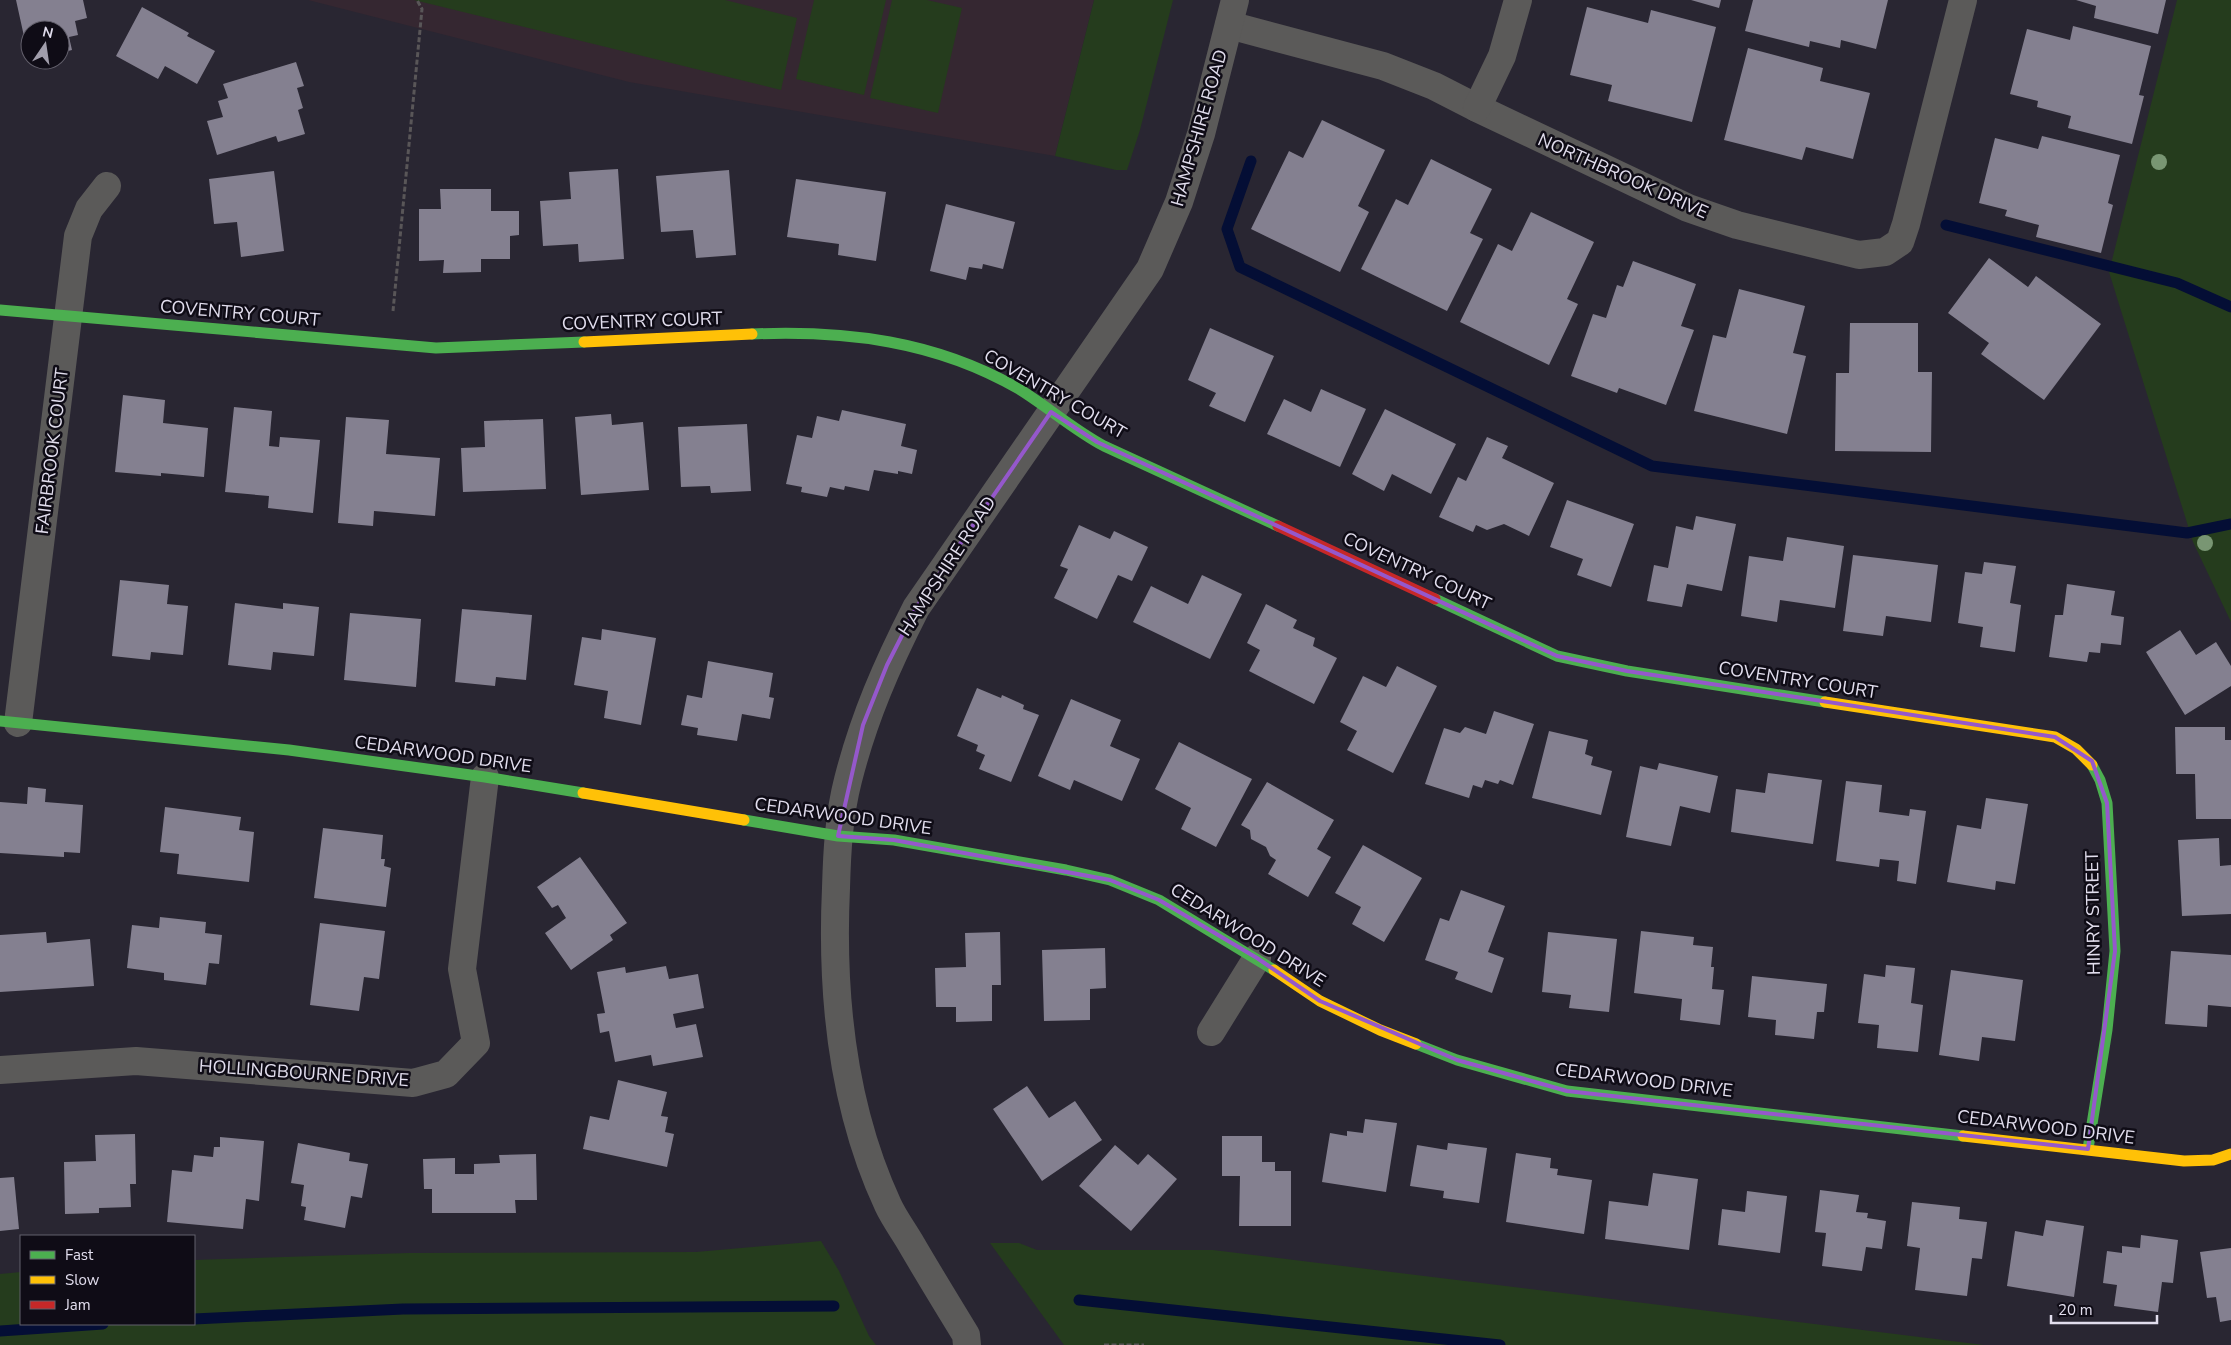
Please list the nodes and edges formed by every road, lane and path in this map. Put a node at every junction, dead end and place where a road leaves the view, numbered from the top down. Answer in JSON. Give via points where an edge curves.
{"nodes":[{"id":1,"x":417,"y":0,"type":"edge"},
{"id":2,"x":1518,"y":0,"type":"edge"},
{"id":3,"x":1963,"y":0,"type":"edge"},
{"id":4,"x":1232,"y":12,"type":"edge"},
{"id":5,"x":1477,"y":108,"type":"junction"},
{"id":6,"x":107,"y":186,"type":"dead end"},
{"id":7,"x":0,"y":310,"type":"edge"},
{"id":8,"x":393,"y":311,"type":"dead end"},
{"id":9,"x":69,"y":316,"type":"junction"},
{"id":10,"x":1051,"y":412,"type":"junction"},
{"id":11,"x":9,"y":722,"type":"edge"},
{"id":12,"x":2075,"y":747,"type":"joint"},
{"id":13,"x":486,"y":777,"type":"junction"},
{"id":14,"x":838,"y":836,"type":"junction"},
{"id":15,"x":1258,"y":958,"type":"junction"},
{"id":16,"x":1211,"y":1032,"type":"dead end"},
{"id":17,"x":0,"y":1070,"type":"edge"},
{"id":18,"x":2088,"y":1149,"type":"junction"},
{"id":19,"x":2231,"y":1154,"type":"edge"},
{"id":20,"x":972,"y":1342,"type":"edge"},
{"id":21,"x":1104,"y":1345,"type":"edge"},
{"id":22,"x":1144,"y":1345,"type":"edge"}],
"edges":[{"from":1,"to":8,"type":"path","via":[[422,9]]},
{"from":2,"to":5,"type":"street","via":[[1502,56]]},
{"from":3,"to":5,"type":"street","name":"NORTHBROOK DRIVE","via":[[1906,224],[1900,242],[1885,252],[1859,255],[1737,225],[1688,208]]},
{"from":4,"to":5,"type":"street","name":"NORTHBROOK DRIVE","via":[[1434,86]]},
{"from":4,"to":10,"type":"street","name":"HAMPSHIRE ROAD","via":[[1201,134],[1179,202],[1150,269]]},
{"from":6,"to":9,"type":"street","name":"FAIRBROOK COURT","via":[[88,209],[78,236]]},
{"from":7,"to":9,"type":"street","name":"COVENTRY COURT"},
{"from":9,"to":10,"type":"street","name":"COVENTRY COURT","via":[[436,348],[803,332],[854,334],[904,343],[966,363],[1018,389]]},
{"from":9,"to":11,"type":"street","name":"FAIRBROOK COURT"},
{"from":10,"to":12,"type":"street","name":"COVENTRY COURT","via":[[1096,442],[1557,656],[1627,671],[2055,737]]},
{"from":10,"to":14,"type":"street","name":"HAMPSHIRE ROAD","via":[[916,608],[886,665],[861,734]]},
{"from":11,"to":13,"type":"street","name":"CEDARWOOD DRIVE","via":[[290,750]]},
{"from":12,"to":18,"type":"street","name":"HINRY STREET","via":[[2092,762],[2108,803],[2115,951],[2107,1030]]},
{"from":13,"to":14,"type":"street","name":"CEDARWOOD DRIVE"},
{"from":13,"to":17,"type":"street","name":"HOLLINGBOURNE DRIVE","via":[[462,969],[476,1043],[446,1074],[413,1083],[136,1061]]},
{"from":14,"to":15,"type":"street","name":"CEDARWOOD DRIVE","via":[[894,840],[1110,880],[1158,900]]},
{"from":14,"to":20,"type":"street","name":"HAMPSHIRE ROAD","via":[[835,989],[845,1065],[863,1141],[889,1206]]},
{"from":15,"to":16,"type":"street"},
{"from":15,"to":18,"type":"street","name":"CEDARWOOD DRIVE","via":[[1320,1001],[1380,1030],[1456,1060],[1567,1091]]},
{"from":18,"to":19,"type":"street","name":"CEDARWOOD DRIVE","via":[[2184,1161],[2213,1160]]},
{"from":21,"to":22,"type":"path"}]}
